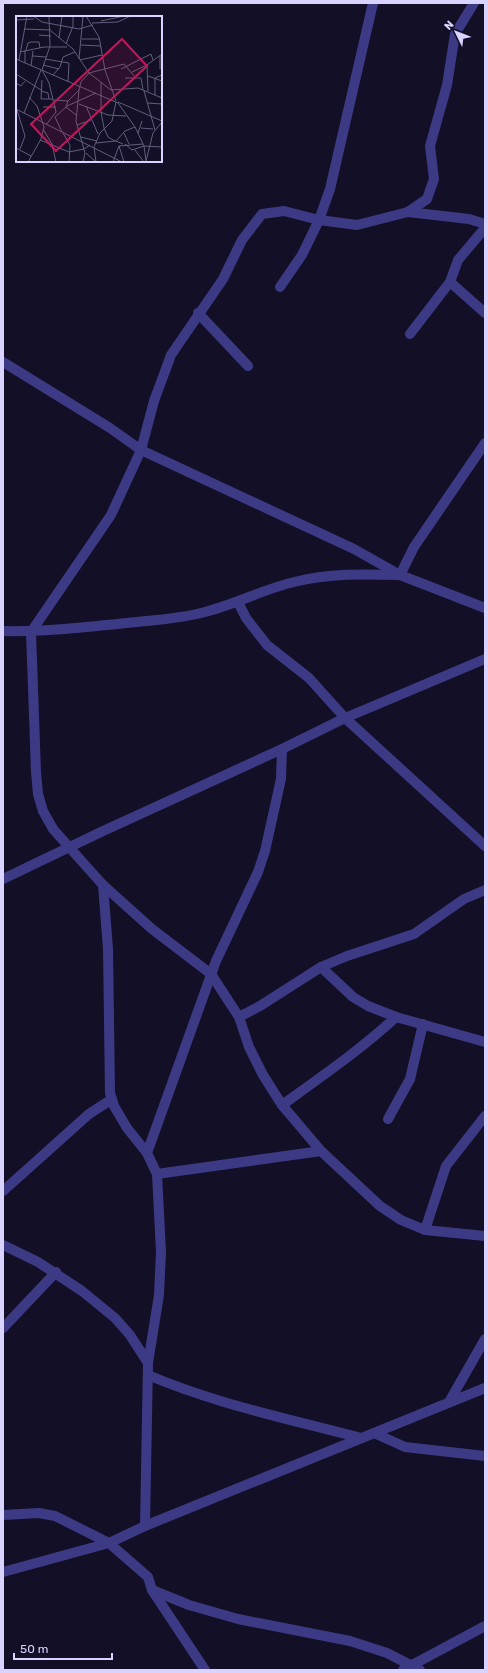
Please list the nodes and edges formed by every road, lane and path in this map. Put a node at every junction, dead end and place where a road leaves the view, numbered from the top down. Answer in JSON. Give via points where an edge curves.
{"nodes":[{"id":1,"x":373,"y":3,"type":"edge"},
{"id":2,"x":474,"y":3,"type":"edge"},
{"id":3,"x":408,"y":212,"type":"junction"},
{"id":4,"x":319,"y":220,"type":"junction"},
{"id":5,"x":485,"y":224,"type":"edge"},
{"id":6,"x":485,"y":228,"type":"edge"},
{"id":7,"x":450,"y":282,"type":"junction"},
{"id":8,"x":280,"y":287,"type":"dead end"},
{"id":9,"x":198,"y":313,"type":"junction"},
{"id":10,"x":485,"y":313,"type":"edge"},
{"id":11,"x":410,"y":334,"type":"dead end"},
{"id":12,"x":3,"y":362,"type":"edge"},
{"id":13,"x":248,"y":366,"type":"dead end"},
{"id":14,"x":485,"y":443,"type":"edge"},
{"id":15,"x":141,"y":450,"type":"junction"},
{"id":16,"x":400,"y":575,"type":"junction"},
{"id":17,"x":238,"y":602,"type":"junction"},
{"id":18,"x":485,"y":608,"type":"edge"},
{"id":19,"x":3,"y":631,"type":"edge"},
{"id":20,"x":32,"y":632,"type":"junction"},
{"id":21,"x":485,"y":659,"type":"edge"},
{"id":22,"x":345,"y":718,"type":"junction"},
{"id":23,"x":282,"y":750,"type":"junction"},
{"id":24,"x":485,"y":846,"type":"edge"},
{"id":25,"x":68,"y":848,"type":"junction"},
{"id":26,"x":3,"y":879,"type":"edge"},
{"id":27,"x":103,"y":885,"type":"junction"},
{"id":28,"x":485,"y":890,"type":"edge"},
{"id":29,"x":321,"y":968,"type":"junction"},
{"id":30,"x":211,"y":974,"type":"junction"},
{"id":31,"x":239,"y":1017,"type":"junction"},
{"id":32,"x":396,"y":1017,"type":"junction"},
{"id":33,"x":423,"y":1024,"type":"junction"},
{"id":34,"x":485,"y":1042,"type":"edge"},
{"id":35,"x":112,"y":1099,"type":"junction"},
{"id":36,"x":282,"y":1105,"type":"junction"},
{"id":37,"x":485,"y":1116,"type":"edge"},
{"id":38,"x":388,"y":1119,"type":"dead end"},
{"id":39,"x":321,"y":1151,"type":"junction"},
{"id":40,"x":147,"y":1153,"type":"junction"},
{"id":41,"x":157,"y":1174,"type":"junction"},
{"id":42,"x":3,"y":1191,"type":"edge"},
{"id":43,"x":425,"y":1230,"type":"junction"},
{"id":44,"x":485,"y":1236,"type":"edge"},
{"id":45,"x":3,"y":1245,"type":"edge"},
{"id":46,"x":56,"y":1272,"type":"junction"},
{"id":47,"x":3,"y":1328,"type":"edge"},
{"id":48,"x":485,"y":1339,"type":"edge"},
{"id":49,"x":148,"y":1363,"type":"junction"},
{"id":50,"x":148,"y":1375,"type":"junction"},
{"id":51,"x":485,"y":1388,"type":"edge"},
{"id":52,"x":449,"y":1402,"type":"junction"},
{"id":53,"x":374,"y":1433,"type":"junction"},
{"id":54,"x":361,"y":1438,"type":"junction"},
{"id":55,"x":485,"y":1456,"type":"edge"},
{"id":56,"x":3,"y":1515,"type":"edge"},
{"id":57,"x":145,"y":1526,"type":"junction"},
{"id":58,"x":109,"y":1543,"type":"junction"},
{"id":59,"x":3,"y":1572,"type":"edge"},
{"id":60,"x":152,"y":1590,"type":"junction"},
{"id":61,"x":485,"y":1626,"type":"edge"},
{"id":62,"x":417,"y":1668,"type":"edge"},
{"id":63,"x":205,"y":1670,"type":"edge"},
{"id":64,"x":403,"y":1670,"type":"edge"}],
"edges":[{"from":1,"to":4,"type":"street","via":[[330,189]]},
{"from":2,"to":3,"type":"street","via":[[455,34],[447,85],[430,146],[434,179],[427,199]]},
{"from":3,"to":4,"type":"street","via":[[357,225]]},
{"from":3,"to":5,"type":"street","via":[[469,219]]},
{"from":4,"to":8,"type":"street","via":[[302,255]]},
{"from":4,"to":9,"type":"street","via":[[284,211],[262,214],[242,240],[223,279]]},
{"from":6,"to":7,"type":"street","via":[[458,260]]},
{"from":7,"to":10,"type":"street"},
{"from":7,"to":11,"type":"street"},
{"from":9,"to":13,"type":"street"},
{"from":9,"to":15,"type":"street","via":[[171,355],[154,401]]},
{"from":12,"to":15,"type":"street"},
{"from":14,"to":16,"type":"street","via":[[414,547]]},
{"from":15,"to":16,"type":"street","via":[[347,546]]},
{"from":15,"to":20,"type":"street","via":[[111,514]]},
{"from":16,"to":17,"type":"street","via":[[353,574],[318,577],[294,582]]},
{"from":16,"to":18,"type":"street"},
{"from":17,"to":20,"type":"street","via":[[204,612],[168,618]]},
{"from":17,"to":22,"type":"street","via":[[246,618],[267,645],[309,678]]},
{"from":19,"to":20,"type":"street"},
{"from":20,"to":25,"type":"street","via":[[38,794],[43,812]]},
{"from":21,"to":22,"type":"street"},
{"from":22,"to":23,"type":"street"},
{"from":22,"to":24,"type":"street"},
{"from":23,"to":25,"type":"street"},
{"from":23,"to":30,"type":"street","via":[[281,779],[265,851],[258,872]]},
{"from":25,"to":26,"type":"street"},
{"from":25,"to":27,"type":"street"},
{"from":27,"to":30,"type":"street","via":[[152,929]]},
{"from":27,"to":35,"type":"street","via":[[108,949]]},
{"from":28,"to":29,"type":"street","via":[[464,899],[414,934],[347,956]]},
{"from":29,"to":31,"type":"street"},
{"from":29,"to":32,"type":"street","via":[[353,997]]},
{"from":30,"to":31,"type":"street"},
{"from":30,"to":40,"type":"street"},
{"from":31,"to":36,"type":"street","via":[[249,1047]]},
{"from":32,"to":33,"type":"street"},
{"from":32,"to":36,"type":"street","via":[[370,1041]]},
{"from":33,"to":34,"type":"street"},
{"from":33,"to":38,"type":"street","via":[[410,1079]]},
{"from":35,"to":40,"type":"street","via":[[127,1128]]},
{"from":35,"to":42,"type":"street","via":[[89,1114]]},
{"from":36,"to":39,"type":"street"},
{"from":37,"to":43,"type":"street","via":[[446,1166]]},
{"from":39,"to":41,"type":"street"},
{"from":39,"to":43,"type":"street","via":[[380,1206],[401,1220]]},
{"from":40,"to":41,"type":"street"},
{"from":41,"to":49,"type":"street","via":[[161,1252],[159,1295]]},
{"from":43,"to":44,"type":"street"},
{"from":45,"to":46,"type":"street"},
{"from":46,"to":47,"type":"street"},
{"from":46,"to":49,"type":"street","via":[[115,1318],[130,1335]]},
{"from":48,"to":52,"type":"street"},
{"from":49,"to":50,"type":"street"},
{"from":50,"to":54,"type":"street","via":[[177,1387],[284,1420]]},
{"from":50,"to":57,"type":"street"},
{"from":51,"to":52,"type":"street"},
{"from":52,"to":53,"type":"street"},
{"from":53,"to":54,"type":"street"},
{"from":53,"to":55,"type":"street","via":[[406,1447]]},
{"from":54,"to":57,"type":"street"},
{"from":56,"to":58,"type":"street","via":[[39,1513],[55,1516]]},
{"from":57,"to":58,"type":"street"},
{"from":58,"to":59,"type":"street"},
{"from":58,"to":60,"type":"street","via":[[148,1577]]},
{"from":60,"to":62,"type":"street","via":[[189,1605],[238,1619],[350,1641],[387,1653]]},
{"from":60,"to":63,"type":"street"},
{"from":61,"to":62,"type":"street"},
{"from":62,"to":64,"type":"street"}]}
